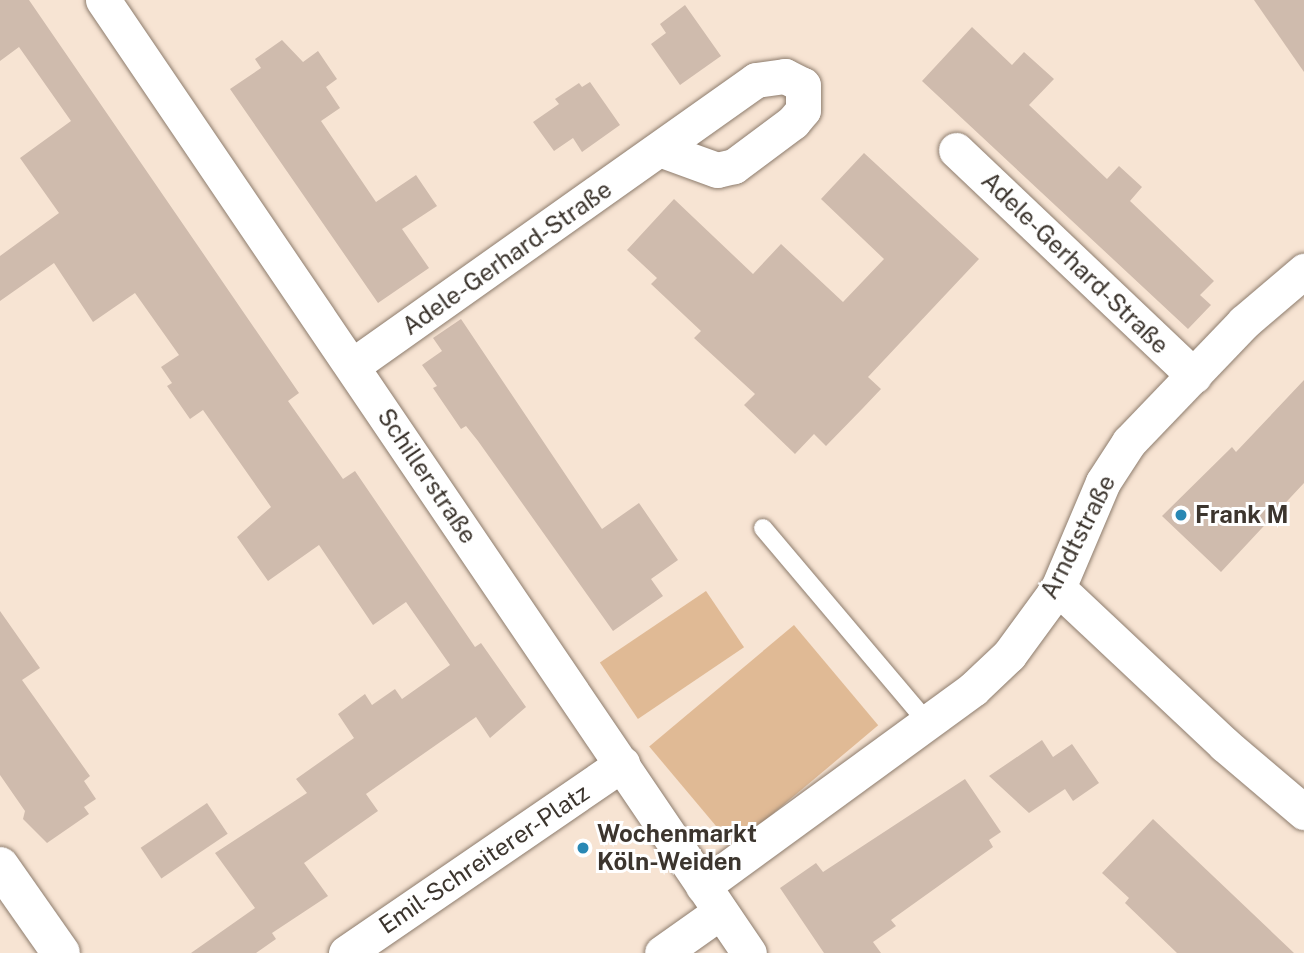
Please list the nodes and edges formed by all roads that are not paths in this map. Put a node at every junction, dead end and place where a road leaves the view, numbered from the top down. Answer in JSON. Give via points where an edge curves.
{"nodes":[{"id":1,"x":103,"y":0,"type":"edge"},
{"id":2,"x":662,"y":150,"type":"dead end"},
{"id":3,"x":956,"y":150,"type":"dead end"},
{"id":4,"x":1304,"y":271,"type":"edge"},
{"id":5,"x":352,"y":366,"type":"junction"},
{"id":6,"x":1194,"y":376,"type":"junction"},
{"id":7,"x":764,"y":528,"type":"dead end"},
{"id":8,"x":1058,"y":588,"type":"junction"},
{"id":9,"x":928,"y":722,"type":"junction"},
{"id":10,"x":622,"y":764,"type":"junction"},
{"id":11,"x":1304,"y":812,"type":"edge"},
{"id":12,"x":0,"y":866,"type":"edge"},
{"id":13,"x":712,"y":899,"type":"junction"},
{"id":14,"x":61,"y":953,"type":"edge"},
{"id":15,"x":346,"y":953,"type":"edge"},
{"id":16,"x":662,"y":953,"type":"edge"},
{"id":17,"x":749,"y":953,"type":"edge"}],
"edges":[{"from":1,"to":5,"type":"street","name":"Schillerstraße"},
{"from":2,"to":5,"type":"street","name":"Adele-Gerhard-Straße"},
{"from":3,"to":6,"type":"street","name":"Adele-Gerhard-Straße"},
{"from":4,"to":6,"type":"street","name":"Arndtstraße","via":[[1244,322]]},
{"from":5,"to":10,"type":"street","name":"Schillerstraße"},
{"from":6,"to":8,"type":"street","name":"Arndtstraße","via":[[1129,442],[1103,482]]},
{"from":7,"to":9,"type":"lane"},
{"from":8,"to":9,"type":"street","name":"Arndtstraße","via":[[1009,655]]},
{"from":8,"to":11,"type":"street","via":[[1224,745]]},
{"from":9,"to":13,"type":"street","name":"Arndtstraße"},
{"from":10,"to":13,"type":"street","name":"Schillerstraße"},
{"from":10,"to":15,"type":"street","name":"Emil-Schreiterer-Platz"},
{"from":12,"to":14,"type":"street"},
{"from":13,"to":16,"type":"street"},
{"from":13,"to":17,"type":"street","name":"Schillerstraße"}]}
